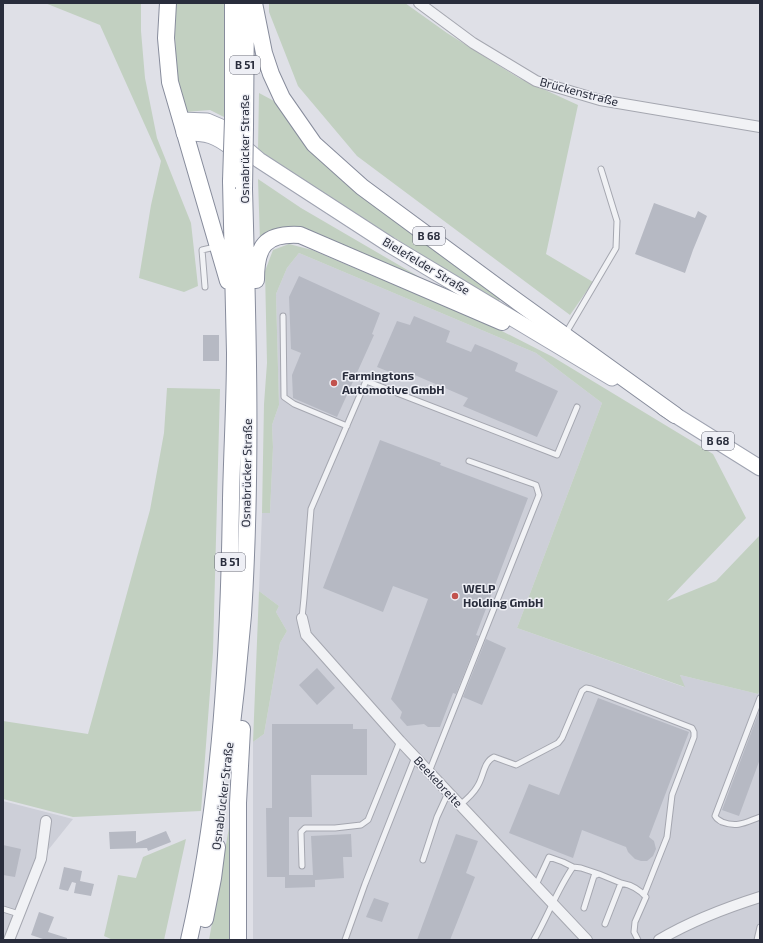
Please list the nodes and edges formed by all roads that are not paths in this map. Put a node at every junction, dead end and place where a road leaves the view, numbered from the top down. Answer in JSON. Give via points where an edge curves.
{"nodes":[{"id":1,"x":168,"y":3,"type":"edge"},
{"id":2,"x":233,"y":3,"type":"edge"},
{"id":3,"x":246,"y":3,"type":"edge"},
{"id":4,"x":254,"y":3,"type":"edge"},
{"id":5,"x":419,"y":3,"type":"edge"},
{"id":6,"x":239,"y":123,"type":"junction"},
{"id":7,"x":182,"y":127,"type":"junction"},
{"id":8,"x":760,"y":127,"type":"edge"},
{"id":9,"x":602,"y":169,"type":"dead end"},
{"id":10,"x":238,"y":185,"type":"junction"},
{"id":11,"x":218,"y":246,"type":"junction"},
{"id":12,"x":205,"y":287,"type":"dead end"},
{"id":13,"x":234,"y":303,"type":"junction"},
{"id":14,"x":283,"y":316,"type":"dead end"},
{"id":15,"x":247,"y":318,"type":"junction"},
{"id":16,"x":502,"y":322,"type":"junction"},
{"id":17,"x":564,"y":336,"type":"junction"},
{"id":18,"x":577,"y":407,"type":"dead end"},
{"id":19,"x":675,"y":415,"type":"junction"},
{"id":20,"x":347,"y":426,"type":"junction"},
{"id":21,"x":469,"y":461,"type":"dead end"},
{"id":22,"x":760,"y":468,"type":"edge"},
{"id":23,"x":243,"y":613,"type":"junction"},
{"id":24,"x":302,"y":618,"type":"joint"},
{"id":25,"x":760,"y":698,"type":"edge"},
{"id":26,"x":400,"y":741,"type":"junction"},
{"id":27,"x":415,"y":757,"type":"junction"},
{"id":28,"x":429,"y":772,"type":"junction"},
{"id":29,"x":448,"y":793,"type":"junction"},
{"id":30,"x":460,"y":805,"type":"junction"},
{"id":31,"x":760,"y":817,"type":"edge"},
{"id":32,"x":46,"y":821,"type":"dead end"},
{"id":33,"x":423,"y":860,"type":"dead end"},
{"id":34,"x":302,"y":866,"type":"dead end"},
{"id":35,"x":572,"y":867,"type":"junction"},
{"id":36,"x":599,"y":874,"type":"junction"},
{"id":37,"x":621,"y":883,"type":"junction"},
{"id":38,"x":536,"y":886,"type":"junction"},
{"id":39,"x":644,"y":895,"type":"junction"},
{"id":40,"x":760,"y":899,"type":"edge"},
{"id":41,"x":553,"y":904,"type":"junction"},
{"id":42,"x":584,"y":908,"type":"dead end"},
{"id":43,"x":3,"y":909,"type":"edge"},
{"id":44,"x":19,"y":914,"type":"junction"},
{"id":45,"x":605,"y":924,"type":"dead end"},
{"id":46,"x":760,"y":927,"type":"edge"},
{"id":47,"x":9,"y":940,"type":"edge"},
{"id":48,"x":189,"y":940,"type":"edge"},
{"id":49,"x":200,"y":940,"type":"edge"},
{"id":50,"x":238,"y":940,"type":"edge"},
{"id":51,"x":345,"y":940,"type":"edge"},
{"id":52,"x":534,"y":940,"type":"edge"},
{"id":53,"x":586,"y":940,"type":"edge"},
{"id":54,"x":638,"y":940,"type":"edge"},
{"id":55,"x":659,"y":940,"type":"edge"},
{"id":56,"x":757,"y":940,"type":"edge"}],
"edges":[{"from":1,"to":7,"type":"highway","via":[[166,38],[170,82]]},
{"from":2,"to":6,"type":"highway","name":"Osnabrücker Straße","number":"B 51"},
{"from":3,"to":6,"type":"highway","name":"Osnabrücker Straße","number":"B 51"},
{"from":4,"to":17,"type":"highway","number":"B 68","via":[[270,74],[282,98],[314,144],[362,187]]},
{"from":5,"to":8,"type":"street","name":"Brückenstraße","via":[[473,43],[536,81],[600,100]]},
{"from":6,"to":10,"type":"highway","name":"Osnabrücker Straße","number":"B 51","bridge":true},
{"from":7,"to":11,"type":"highway"},
{"from":7,"to":16,"type":"main road","name":"Bielefelder Straße","number":"B 68","via":[[218,138],[256,168]]},
{"from":7,"to":19,"type":"main road","name":"Bielefelder Straße","number":"B 68","via":[[207,121],[221,127],[259,160],[390,245]]},
{"from":9,"to":17,"type":"lane","via":[[617,221],[616,248]]},
{"from":10,"to":13,"type":"highway","name":"Osnabrücker Straße","number":"B 51"},
{"from":10,"to":15,"type":"highway","name":"Osnabrücker Straße","number":"B 51"},
{"from":11,"to":12,"type":"lane","via":[[202,250]]},
{"from":11,"to":13,"type":"highway"},
{"from":13,"to":48,"type":"highway","name":"Osnabrücker Straße","number":"B 51","via":[[231,552],[222,715],[213,806]]},
{"from":14,"to":20,"type":"lane","via":[[284,397],[294,404]]},
{"from":15,"to":16,"type":"highway","number":"B 68","via":[[255,295],[256,262],[260,250],[271,238],[286,234],[300,235]]},
{"from":15,"to":23,"type":"highway","name":"Osnabrücker Straße","number":"B 51","via":[[247,500]]},
{"from":16,"to":19,"type":"main road","name":"Bielefelder Straße","number":"B 68"},
{"from":17,"to":19,"type":"highway","number":"B 68"},
{"from":18,"to":20,"type":"lane","via":[[557,455],[366,381]]},
{"from":19,"to":22,"type":"main road","name":"Bielefelder Straße","number":"B 68"},
{"from":20,"to":24,"type":"lane","via":[[312,509]]},
{"from":21,"to":28,"type":"lane","via":[[536,486],[539,495]]},
{"from":23,"to":49,"type":"highway","name":"Osnabrücker Straße","number":"B 51","via":[[237,685],[213,878]]},
{"from":23,"to":50,"type":"highway","via":[[238,803]]},
{"from":24,"to":26,"type":"street","name":"Beekebreite","via":[[306,635]]},
{"from":25,"to":31,"type":"lane","via":[[715,816],[731,825]]},
{"from":26,"to":27,"type":"street","name":"Beekebreite"},
{"from":26,"to":34,"type":"lane","via":[[368,820],[361,825],[305,828],[301,832]]},
{"from":27,"to":28,"type":"street","name":"Beekebreite"},
{"from":27,"to":51,"type":"lane"},
{"from":28,"to":29,"type":"street","name":"Beekebreite"},
{"from":29,"to":30,"type":"street","name":"Beekebreite"},
{"from":29,"to":33,"type":"lane"},
{"from":30,"to":38,"type":"street","name":"Beekebreite"},
{"from":30,"to":39,"type":"lane","via":[[478,786],[490,759],[494,757],[516,765],[558,743],[582,691],[586,688],[692,728],[694,737],[672,795],[667,837]]},
{"from":32,"to":44,"type":"street","via":[[41,859]]},
{"from":35,"to":36,"type":"lane"},
{"from":35,"to":38,"type":"lane","via":[[549,857]]},
{"from":35,"to":41,"type":"lane"},
{"from":36,"to":37,"type":"lane"},
{"from":36,"to":42,"type":"lane","via":[[594,876]]},
{"from":37,"to":39,"type":"lane","via":[[638,889]]},
{"from":37,"to":45,"type":"lane"},
{"from":38,"to":41,"type":"street","name":"Beekebreite"},
{"from":39,"to":54,"type":"lane","via":[[646,897],[635,922],[634,932]]},
{"from":40,"to":55,"type":"street","via":[[734,906],[680,928]]},
{"from":41,"to":52,"type":"lane"},
{"from":41,"to":53,"type":"street","name":"Beekebreite"},
{"from":43,"to":44,"type":"lane"},
{"from":44,"to":47,"type":"street"},
{"from":46,"to":56,"type":"lane"}]}
